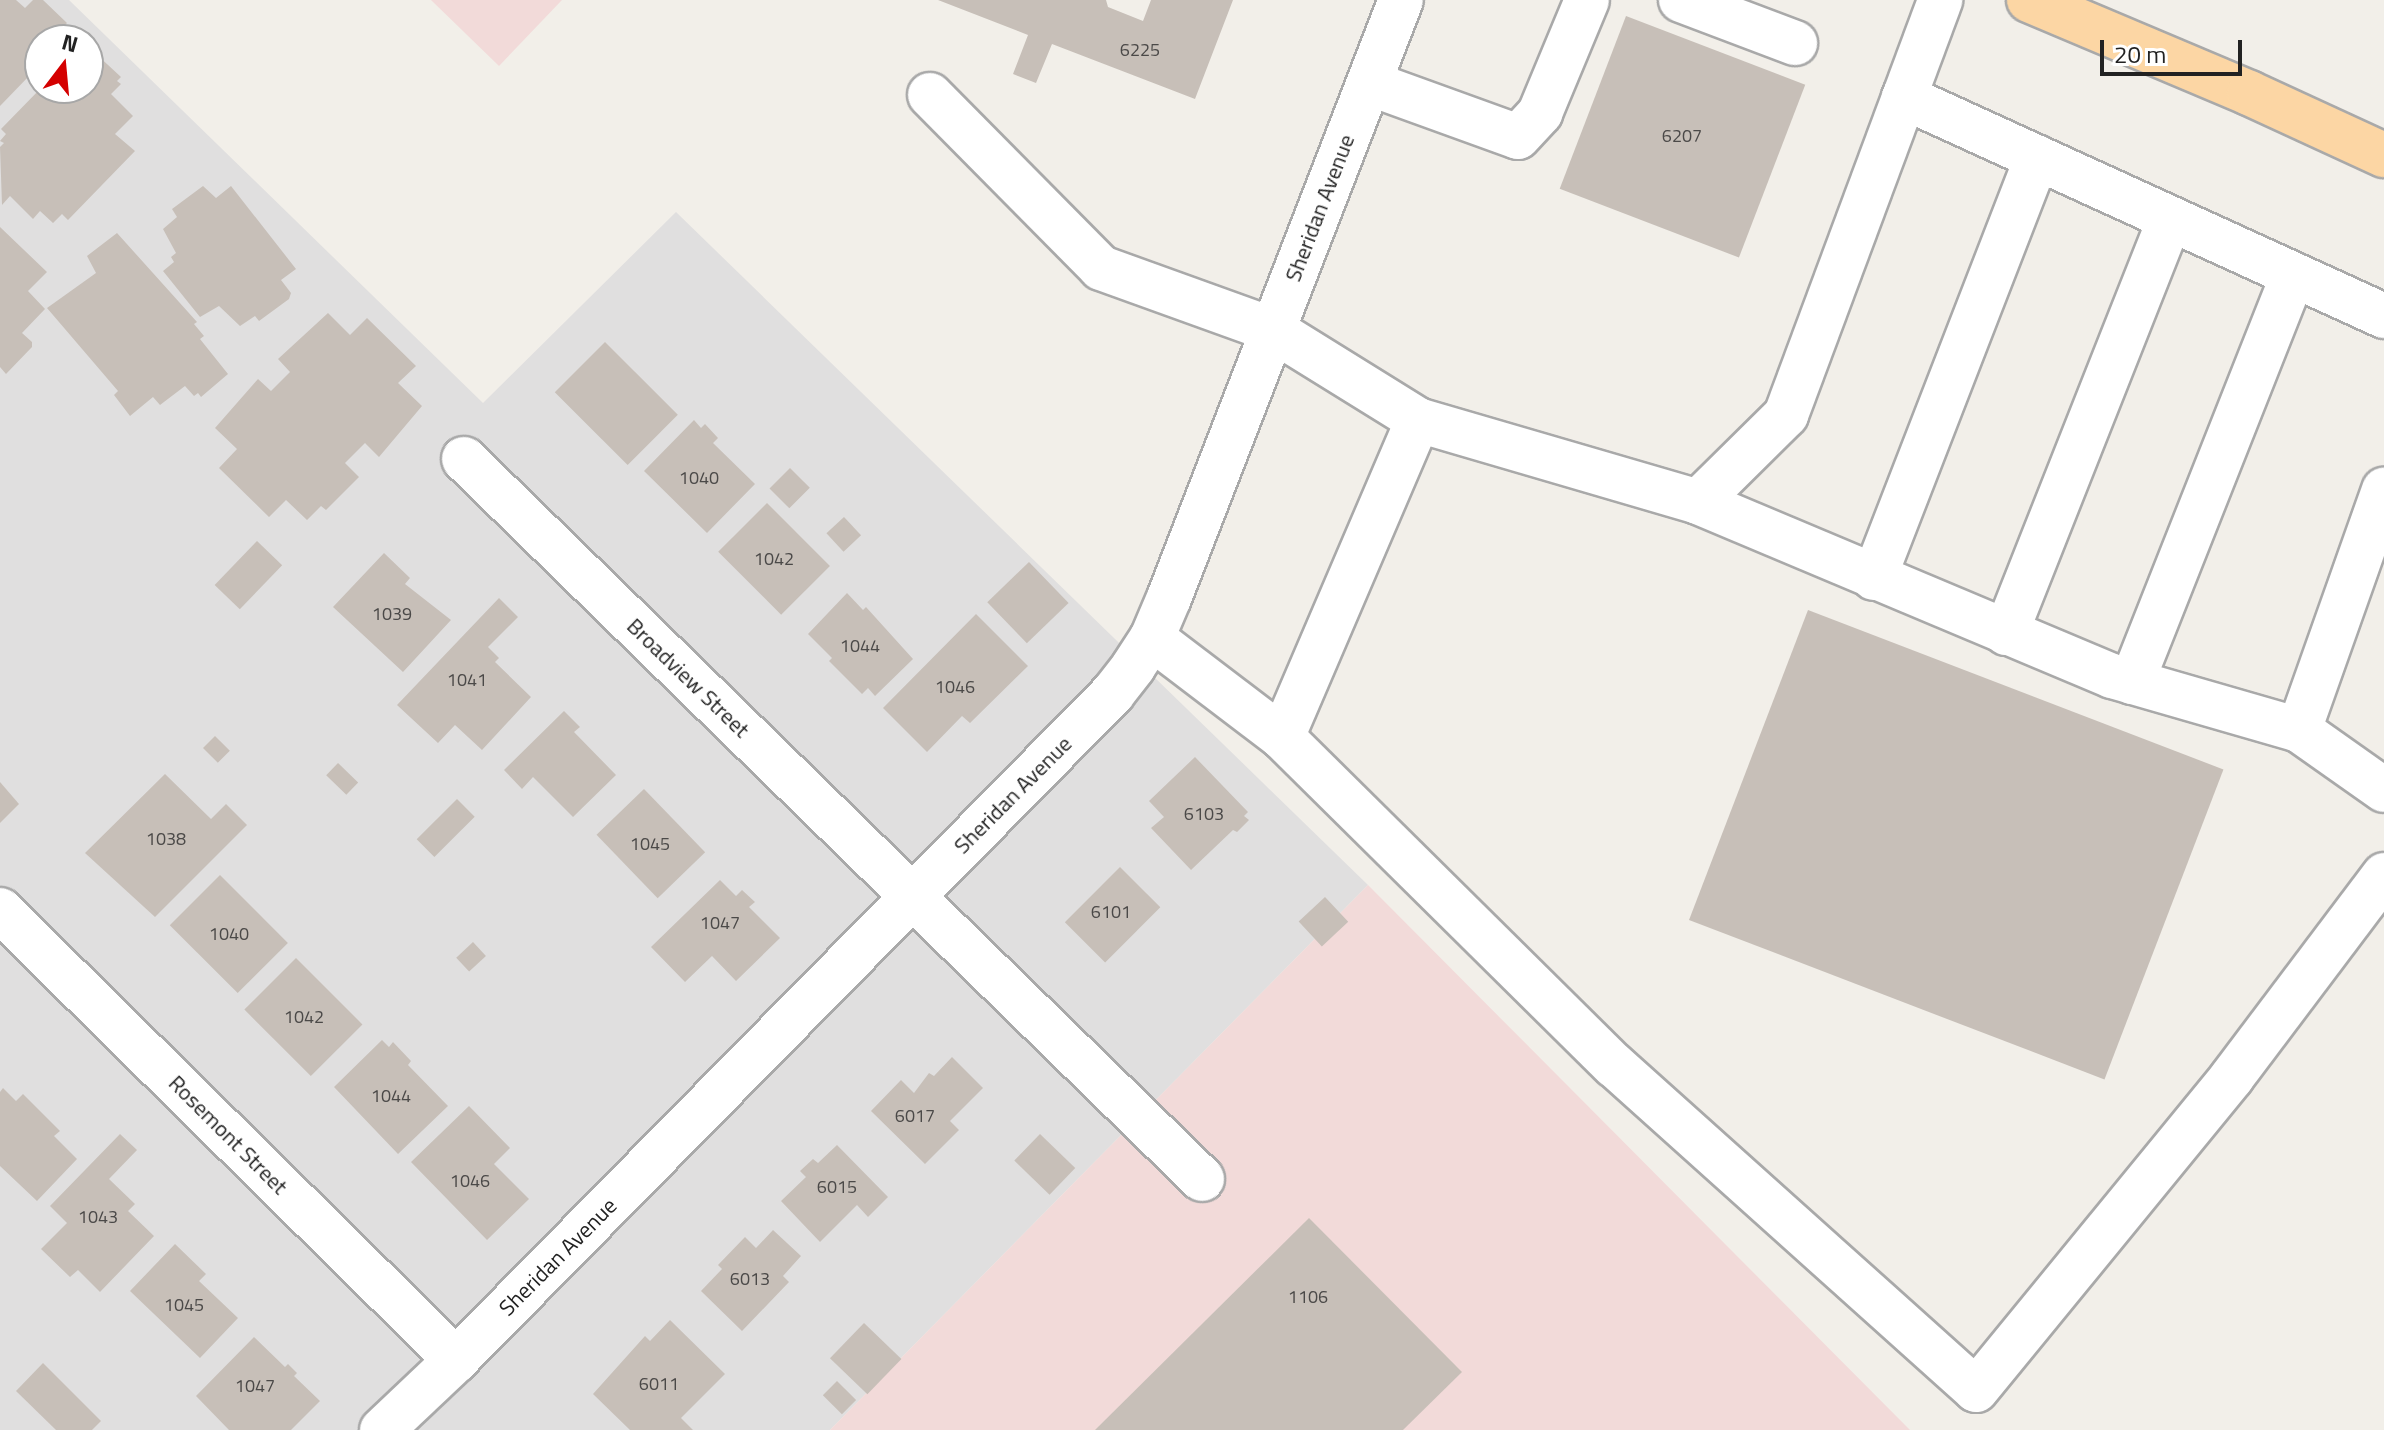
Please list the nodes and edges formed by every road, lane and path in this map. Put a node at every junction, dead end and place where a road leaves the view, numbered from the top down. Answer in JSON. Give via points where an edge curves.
{"nodes":[{"id":1,"x":1401,"y":0,"type":"edge"},
{"id":2,"x":1587,"y":0,"type":"edge"},
{"id":3,"x":1681,"y":0,"type":"edge"},
{"id":4,"x":1940,"y":0,"type":"edge"},
{"id":5,"x":2029,"y":0,"type":"edge"},
{"id":6,"x":1795,"y":43,"type":"dead end"},
{"id":7,"x":1369,"y":83,"type":"junction"},
{"id":8,"x":930,"y":95,"type":"dead end"},
{"id":9,"x":1904,"y":97,"type":"junction"},
{"id":10,"x":2384,"y":155,"type":"edge"},
{"id":11,"x":2037,"y":158,"type":"junction"},
{"id":12,"x":2170,"y":219,"type":"junction"},
{"id":13,"x":2293,"y":275,"type":"junction"},
{"id":14,"x":2384,"y":316,"type":"edge"},
{"id":15,"x":1273,"y":330,"type":"junction"},
{"id":16,"x":1418,"y":420,"type":"junction"},
{"id":17,"x":464,"y":459,"type":"dead end"},
{"id":18,"x":2384,"y":490,"type":"edge"},
{"id":19,"x":1698,"y":502,"type":"junction"},
{"id":20,"x":1874,"y":578,"type":"junction"},
{"id":21,"x":2006,"y":633,"type":"junction"},
{"id":22,"x":1152,"y":638,"type":"junction"},
{"id":23,"x":2132,"y":682,"type":"junction"},
{"id":24,"x":2299,"y":730,"type":"junction"},
{"id":25,"x":1282,"y":737,"type":"junction"},
{"id":26,"x":2384,"y":790,"type":"edge"},
{"id":27,"x":2384,"y":875,"type":"edge"},
{"id":28,"x":912,"y":897,"type":"junction"},
{"id":29,"x":0,"y":910,"type":"edge"},
{"id":30,"x":1202,"y":1179,"type":"dead end"},
{"id":31,"x":456,"y":1360,"type":"junction"},
{"id":32,"x":382,"y":1430,"type":"edge"}],
"edges":[{"from":1,"to":7,"type":"street","name":"Sheridan Avenue"},
{"from":2,"to":7,"type":"street","via":[[1540,113],[1518,137]]},
{"from":3,"to":6,"type":"street"},
{"from":4,"to":9,"type":"street"},
{"from":5,"to":10,"type":"main road"},
{"from":7,"to":15,"type":"street","name":"Sheridan Avenue"},
{"from":8,"to":15,"type":"street","via":[[1101,268]]},
{"from":9,"to":11,"type":"street"},
{"from":9,"to":19,"type":"street","via":[[1786,415]]},
{"from":11,"to":12,"type":"street"},
{"from":11,"to":20,"type":"street"},
{"from":12,"to":13,"type":"street"},
{"from":12,"to":21,"type":"street"},
{"from":13,"to":14,"type":"street"},
{"from":13,"to":23,"type":"street"},
{"from":15,"to":16,"type":"street"},
{"from":15,"to":22,"type":"street","name":"Sheridan Avenue"},
{"from":16,"to":19,"type":"street"},
{"from":16,"to":25,"type":"street"},
{"from":17,"to":28,"type":"street","name":"Broadview Street"},
{"from":18,"to":24,"type":"street"},
{"from":19,"to":20,"type":"street"},
{"from":20,"to":21,"type":"street"},
{"from":21,"to":23,"type":"street"},
{"from":22,"to":25,"type":"street"},
{"from":22,"to":28,"type":"street","name":"Sheridan Avenue","via":[[1113,693]]},
{"from":23,"to":24,"type":"street"},
{"from":24,"to":26,"type":"street"},
{"from":25,"to":27,"type":"street","via":[[1614,1065],[1976,1390],[2232,1077]]},
{"from":28,"to":30,"type":"street","name":"Broadview Street"},
{"from":28,"to":31,"type":"street","name":"Sheridan Avenue"},
{"from":29,"to":31,"type":"street","name":"Rosemont Street"},
{"from":31,"to":32,"type":"street","name":"Sheridan Avenue"}]}
